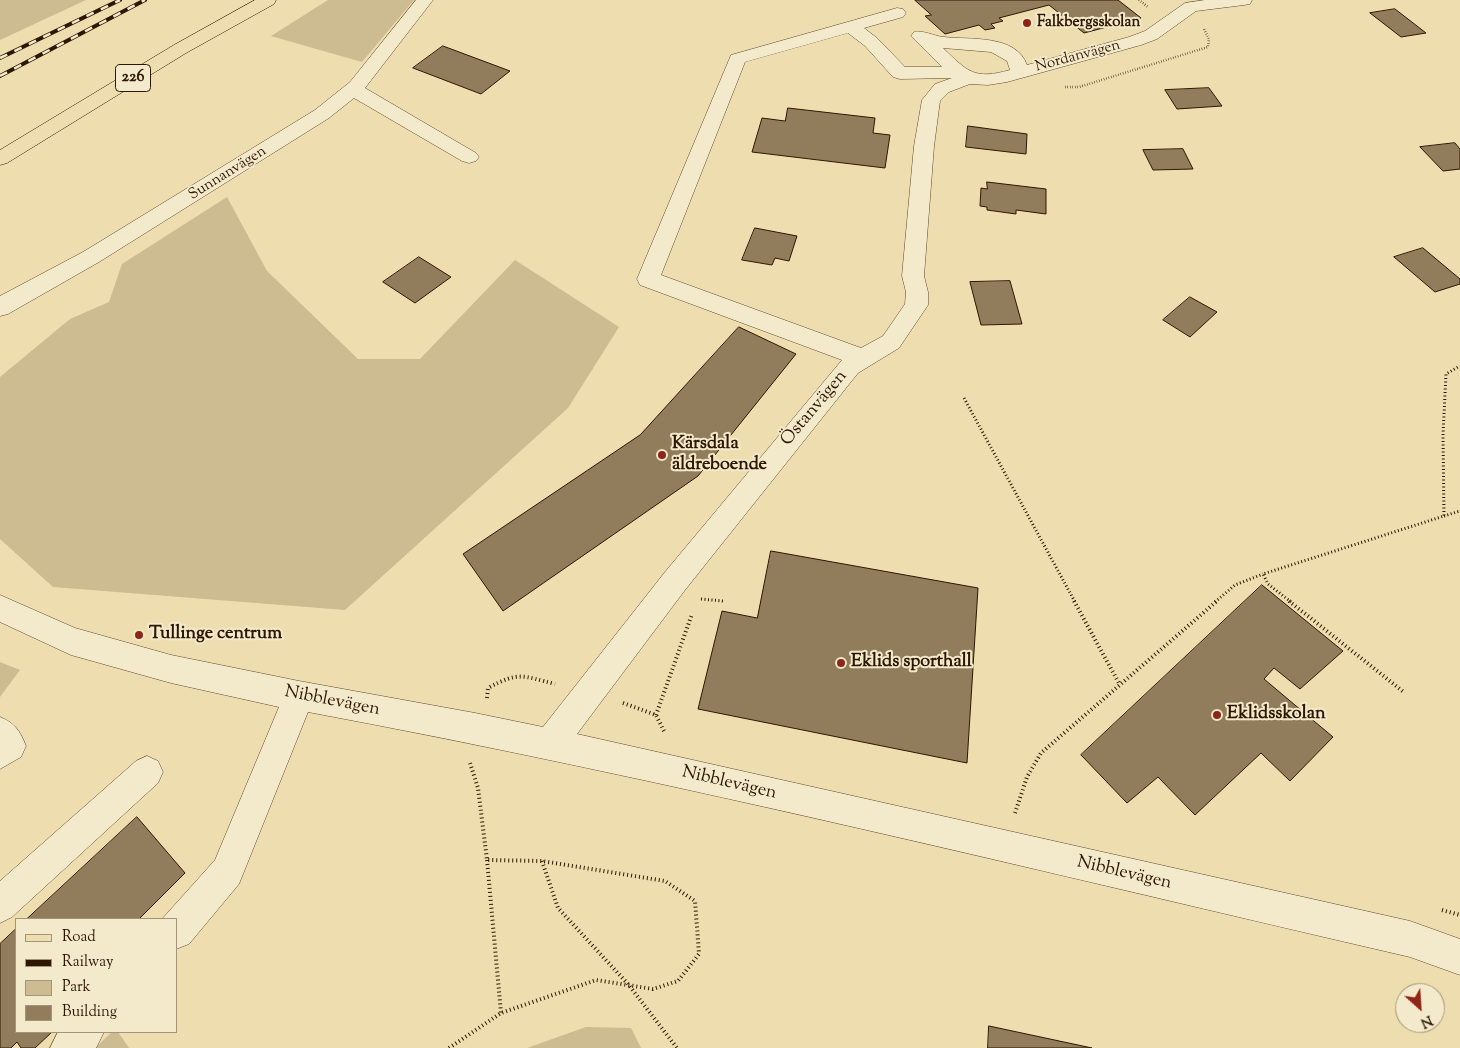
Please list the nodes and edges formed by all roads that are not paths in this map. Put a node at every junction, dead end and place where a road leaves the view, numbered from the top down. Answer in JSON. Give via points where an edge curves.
{"nodes":[{"id":1,"x":268,"y":0,"type":"edge"},
{"id":2,"x":425,"y":0,"type":"edge"},
{"id":3,"x":1244,"y":0,"type":"edge"},
{"id":4,"x":890,"y":7,"type":"edge"},
{"id":5,"x":851,"y":26,"type":"junction"},
{"id":6,"x":922,"y":37,"type":"junction"},
{"id":7,"x":1020,"y":73,"type":"junction"},
{"id":8,"x":964,"y":75,"type":"junction"},
{"id":9,"x":353,"y":88,"type":"junction"},
{"id":10,"x":470,"y":157,"type":"dead end"},
{"id":11,"x":0,"y":159,"type":"edge"},
{"id":12,"x":0,"y":308,"type":"edge"},
{"id":13,"x":865,"y":359,"type":"junction"},
{"id":14,"x":0,"y":608,"type":"edge"},
{"id":15,"x":299,"y":696,"type":"junction"},
{"id":16,"x":0,"y":732,"type":"edge"},
{"id":17,"x":550,"y":745,"type":"junction"},
{"id":18,"x":0,"y":753,"type":"edge"},
{"id":19,"x":147,"y":772,"type":"dead end"},
{"id":20,"x":0,"y":904,"type":"edge"},
{"id":21,"x":178,"y":929,"type":"edge"},
{"id":22,"x":1460,"y":958,"type":"edge"},
{"id":23,"x":84,"y":1033,"type":"edge"},
{"id":24,"x":69,"y":1048,"type":"edge"}],
"edges":[{"from":1,"to":11,"type":"main road","number":"226","via":[[180,49]]},
{"from":2,"to":9,"type":"street","name":"Sunnanvägen"},
{"from":3,"to":7,"type":"street","name":"Nordanvägen","via":[[1192,7],[1151,35]]},
{"from":4,"to":5,"type":"street"},
{"from":4,"to":6,"type":"street"},
{"from":5,"to":8,"type":"street","via":[[900,73]]},
{"from":5,"to":13,"type":"street","via":[[737,59],[648,278]]},
{"from":6,"to":7,"type":"street","via":[[1002,50],[1015,58]]},
{"from":6,"to":8,"type":"street"},
{"from":7,"to":8,"type":"street","name":"Östanvägen","via":[[981,81]]},
{"from":8,"to":13,"type":"street","name":"Östanvägen","via":[[942,88],[931,100],[913,276],[916,305],[891,342]]},
{"from":9,"to":10,"type":"street"},
{"from":9,"to":12,"type":"street","name":"Sunnanvägen","via":[[295,132],[92,257]]},
{"from":13,"to":17,"type":"street","name":"Östanvägen","via":[[849,368],[675,581]]},
{"from":14,"to":15,"type":"street","name":"Nibblevägen","via":[[71,641],[171,669]]},
{"from":15,"to":17,"type":"street","name":"Nibblevägen"},
{"from":15,"to":21,"type":"street","via":[[227,872]]},
{"from":16,"to":18,"type":"street","via":[[10,746]]},
{"from":17,"to":22,"type":"street","name":"Nibblevägen","via":[[1400,937]]},
{"from":19,"to":20,"type":"street"},
{"from":23,"to":24,"type":"street"}]}
